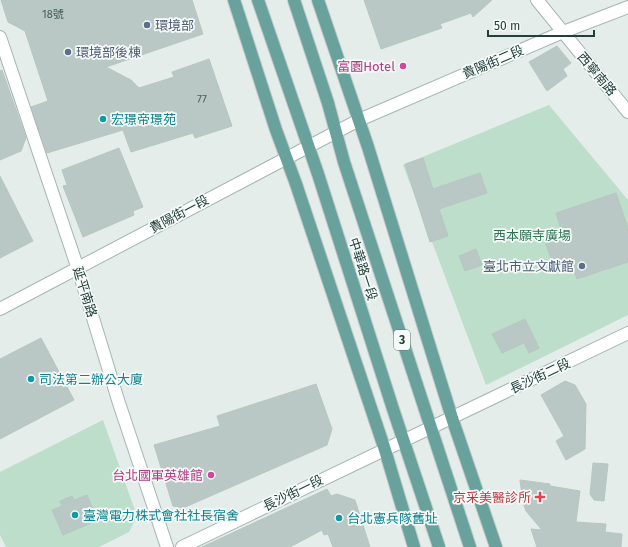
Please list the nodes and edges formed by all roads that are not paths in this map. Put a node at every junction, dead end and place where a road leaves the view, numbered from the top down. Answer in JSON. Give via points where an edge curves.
{"nodes":[{"id":1,"x":234,"y":0,"type":"edge"},
{"id":2,"x":258,"y":0,"type":"edge"},
{"id":3,"x":294,"y":0,"type":"edge"},
{"id":4,"x":318,"y":0,"type":"edge"},
{"id":5,"x":537,"y":0,"type":"edge"},
{"id":6,"x":628,"y":7,"type":"edge"},
{"id":7,"x":564,"y":32,"type":"junction"},
{"id":8,"x":0,"y":37,"type":"edge"},
{"id":9,"x":628,"y":112,"type":"edge"},
{"id":10,"x":359,"y":120,"type":"junction"},
{"id":11,"x":336,"y":131,"type":"junction"},
{"id":12,"x":307,"y":146,"type":"junction"},
{"id":13,"x":286,"y":157,"type":"junction"},
{"id":14,"x":78,"y":269,"type":"junction"},
{"id":15,"x":0,"y":309,"type":"edge"},
{"id":16,"x":628,"y":333,"type":"edge"},
{"id":17,"x":452,"y":418,"type":"junction"},
{"id":18,"x":431,"y":428,"type":"junction"},
{"id":19,"x":404,"y":441,"type":"junction"},
{"id":20,"x":385,"y":450,"type":"junction"},
{"id":21,"x":167,"y":547,"type":"edge"},
{"id":22,"x":182,"y":547,"type":"edge"},
{"id":23,"x":414,"y":547,"type":"edge"},
{"id":24,"x":439,"y":547,"type":"edge"},
{"id":25,"x":470,"y":547,"type":"edge"},
{"id":26,"x":496,"y":547,"type":"edge"}],
"edges":[{"from":1,"to":13,"type":"main road"},
{"from":2,"to":12,"type":"main road","name":"中華路一段","number":"3"},
{"from":3,"to":11,"type":"main road","name":"中華路一段","number":"3"},
{"from":4,"to":10,"type":"main road","number":"3"},
{"from":5,"to":7,"type":"street","name":"西寧南路"},
{"from":6,"to":7,"type":"street","name":"貴陽街二段"},
{"from":7,"to":9,"type":"street","name":"西寧南路"},
{"from":7,"to":10,"type":"street","name":"貴陽街二段"},
{"from":8,"to":14,"type":"street","name":"延平南路"},
{"from":10,"to":11,"type":"street","name":"貴陽街一段"},
{"from":10,"to":17,"type":"main road","number":"3"},
{"from":11,"to":12,"type":"street","name":"貴陽街一段"},
{"from":11,"to":18,"type":"main road","name":"中華路一段","number":"3"},
{"from":12,"to":13,"type":"street","name":"貴陽街一段"},
{"from":12,"to":19,"type":"main road","name":"中華路一段","number":"3"},
{"from":13,"to":14,"type":"street","name":"貴陽街一段"},
{"from":13,"to":20,"type":"main road"},
{"from":14,"to":15,"type":"street","name":"貴陽街一段"},
{"from":14,"to":21,"type":"street","name":"延平南路"},
{"from":16,"to":17,"type":"street","name":"長沙街二段"},
{"from":17,"to":18,"type":"street","name":"長沙街二段"},
{"from":17,"to":26,"type":"main road","number":"3"},
{"from":18,"to":19,"type":"street","name":"長沙街一段"},
{"from":18,"to":25,"type":"main road","name":"中華路一段","number":"3"},
{"from":19,"to":20,"type":"street","name":"長沙街一段"},
{"from":19,"to":24,"type":"main road","name":"中華路一段","number":"3"},
{"from":20,"to":22,"type":"street","name":"長沙街一段"},
{"from":20,"to":23,"type":"main road"}]}
